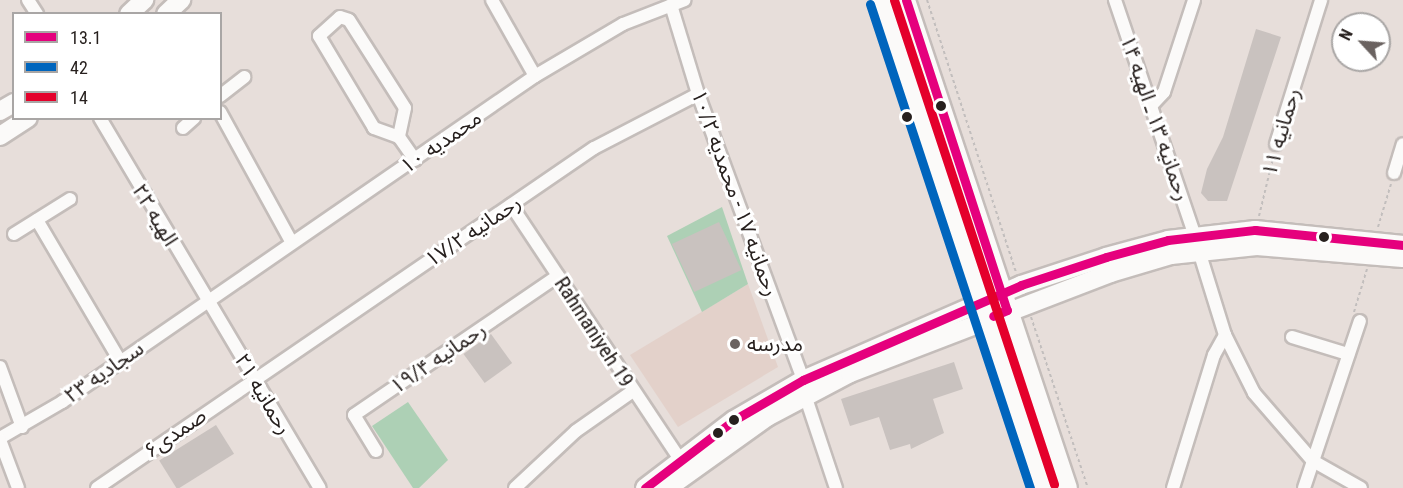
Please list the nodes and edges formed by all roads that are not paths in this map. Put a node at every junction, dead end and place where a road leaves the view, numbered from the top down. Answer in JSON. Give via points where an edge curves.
{"nodes":[{"id":1,"x":144,"y":0,"type":"edge"},
{"id":2,"x":181,"y":0,"type":"edge"},
{"id":3,"x":492,"y":0,"type":"edge"},
{"id":4,"x":685,"y":0,"type":"edge"},
{"id":5,"x":881,"y":0,"type":"edge"},
{"id":6,"x":906,"y":0,"type":"edge"},
{"id":7,"x":1115,"y":0,"type":"edge"},
{"id":8,"x":1194,"y":0,"type":"edge"},
{"id":9,"x":1321,"y":0,"type":"edge"},
{"id":10,"x":671,"y":5,"type":"junction"},
{"id":11,"x":131,"y":12,"type":"edge"},
{"id":12,"x":168,"y":12,"type":"edge"},
{"id":13,"x":535,"y":76,"type":"junction"},
{"id":14,"x":244,"y":77,"type":"dead end"},
{"id":15,"x":222,"y":94,"type":"edge"},
{"id":16,"x":698,"y":94,"type":"junction"},
{"id":17,"x":1150,"y":106,"type":"junction"},
{"id":18,"x":222,"y":116,"type":"edge"},
{"id":19,"x":25,"y":120,"type":"edge"},
{"id":20,"x":95,"y":120,"type":"edge"},
{"id":21,"x":101,"y":120,"type":"edge"},
{"id":22,"x":192,"y":120,"type":"edge"},
{"id":23,"x":183,"y":128,"type":"dead end"},
{"id":24,"x":104,"y":131,"type":"junction"},
{"id":25,"x":0,"y":136,"type":"edge"},
{"id":26,"x":399,"y":137,"type":"junction"},
{"id":27,"x":1276,"y":144,"type":"road end"},
{"id":28,"x":1403,"y":144,"type":"edge"},
{"id":29,"x":415,"y":160,"type":"junction"},
{"id":30,"x":1394,"y":173,"type":"road end"},
{"id":31,"x":70,"y":199,"type":"dead end"},
{"id":32,"x":511,"y":206,"type":"junction"},
{"id":33,"x":37,"y":219,"type":"junction"},
{"id":34,"x":14,"y":234,"type":"dead end"},
{"id":35,"x":292,"y":243,"type":"junction"},
{"id":36,"x":1197,"y":244,"type":"junction"},
{"id":37,"x":1403,"y":245,"type":"edge"},
{"id":38,"x":1372,"y":248,"type":"junction"},
{"id":39,"x":1403,"y":258,"type":"edge"},
{"id":40,"x":558,"y":276,"type":"junction"},
{"id":41,"x":205,"y":300,"type":"junction"},
{"id":42,"x":1004,"y":302,"type":"junction"},
{"id":43,"x":983,"y":310,"type":"junction"},
{"id":44,"x":1360,"y":321,"type":"road end"},
{"id":45,"x":1225,"y":335,"type":"junction"},
{"id":46,"x":1292,"y":336,"type":"dead end"},
{"id":47,"x":1348,"y":354,"type":"junction"},
{"id":48,"x":120,"y":361,"type":"junction"},
{"id":49,"x":0,"y":367,"type":"edge"},
{"id":50,"x":253,"y":377,"type":"junction"},
{"id":51,"x":804,"y":387,"type":"junction"},
{"id":52,"x":633,"y":391,"type":"junction"},
{"id":53,"x":22,"y":427,"type":"junction"},
{"id":54,"x":0,"y":439,"type":"edge"},
{"id":55,"x":376,"y":451,"type":"dead end"},
{"id":56,"x":679,"y":458,"type":"junction"},
{"id":57,"x":1313,"y":461,"type":"junction"},
{"id":58,"x":18,"y":488,"type":"edge"},
{"id":59,"x":97,"y":488,"type":"edge"},
{"id":60,"x":320,"y":488,"type":"edge"},
{"id":61,"x":515,"y":488,"type":"edge"},
{"id":62,"x":645,"y":488,"type":"edge"},
{"id":63,"x":668,"y":488,"type":"edge"},
{"id":64,"x":836,"y":488,"type":"edge"},
{"id":65,"x":1043,"y":488,"type":"edge"},
{"id":66,"x":1068,"y":488,"type":"edge"},
{"id":67,"x":1173,"y":488,"type":"edge"},
{"id":68,"x":1304,"y":488,"type":"edge"},
{"id":69,"x":1361,"y":488,"type":"edge"}],
"edges":[{"from":1,"to":11,"type":"main road"},
{"from":2,"to":12,"type":"main road"},
{"from":3,"to":13,"type":"street"},
{"from":4,"to":10,"type":"street","name":"محمدیه ۱۰"},
{"from":5,"to":43,"type":"main road"},
{"from":6,"to":42,"type":"main road"},
{"from":7,"to":17,"type":"street","name":"رحمانیه ۱۳ ـ الهیه ۱۴"},
{"from":8,"to":17,"type":"street","via":[[1164,92]]},
{"from":9,"to":27,"type":"street","name":"رحمانیه ۱۱"},
{"from":10,"to":13,"type":"street","name":"محمدیه ۱۰","via":[[623,24]]},
{"from":10,"to":16,"type":"street","name":"رحمانیه ۱۷ - محمدیه ۱۰/۲"},
{"from":13,"to":29,"type":"street","name":"محمدیه ۱۰"},
{"from":14,"to":15,"type":"street"},
{"from":16,"to":32,"type":"street","name":"رحمانیه ۱۷/۲","via":[[594,148]]},
{"from":16,"to":51,"type":"street","name":"رحمانیه ۱۷ - محمدیه ۱۰/۲"},
{"from":17,"to":36,"type":"street","name":"رحمانیه ۱۳ ـ الهیه ۱۴"},
{"from":18,"to":35,"type":"street"},
{"from":19,"to":25,"type":"main road"},
{"from":20,"to":24,"type":"street"},
{"from":21,"to":24,"type":"street"},
{"from":22,"to":23,"type":"street"},
{"from":24,"to":41,"type":"street","name":"الهیه ۲۲"},
{"from":26,"to":26,"type":"street","via":[[405,108],[349,20],[340,17],[320,36],[374,128]]},
{"from":26,"to":29,"type":"street"},
{"from":28,"to":30,"type":"street"},
{"from":29,"to":35,"type":"street","name":"محمدیه ۱۰"},
{"from":31,"to":33,"type":"street"},
{"from":32,"to":40,"type":"street","name":"Rahmaniyeh 19"},
{"from":32,"to":50,"type":"street","name":"رحمانیه ۱۷/۲"},
{"from":33,"to":34,"type":"street"},
{"from":33,"to":48,"type":"street"},
{"from":35,"to":41,"type":"street","name":"محمدیه ۱۰"},
{"from":36,"to":38,"type":"main road"},
{"from":36,"to":38,"type":"main road","via":[[1255,230]]},
{"from":36,"to":42,"type":"main road","via":[[1027,303]]},
{"from":36,"to":42,"type":"main road","via":[[1106,257],[1021,285]]},
{"from":36,"to":45,"type":"street","name":"رحمانیه ۱۳ ـ الهیه ۱۴"},
{"from":37,"to":38,"type":"main road"},
{"from":38,"to":39,"type":"main road"},
{"from":40,"to":52,"type":"street","name":"Rahmaniyeh 19"},
{"from":40,"to":55,"type":"street","name":"رحمانیه ۱۹/۴","via":[[354,415]]},
{"from":41,"to":48,"type":"street","name":"سجادیه ۲۳"},
{"from":41,"to":50,"type":"street","name":"رحمانیه ۲۱"},
{"from":42,"to":43,"type":"main road"},
{"from":42,"to":66,"type":"main road"},
{"from":43,"to":51,"type":"main road"},
{"from":43,"to":65,"type":"main road"},
{"from":44,"to":47,"type":"street"},
{"from":45,"to":57,"type":"street","name":"رحمانیه ۱۳ ـ الهیه ۱۴","via":[[1254,393]]},
{"from":45,"to":67,"type":"street","via":[[1214,355]]},
{"from":46,"to":47,"type":"street"},
{"from":47,"to":57,"type":"street"},
{"from":48,"to":53,"type":"street","name":"سجادیه ۲۳"},
{"from":49,"to":53,"type":"street"},
{"from":50,"to":59,"type":"street","name":"صمدی۶"},
{"from":50,"to":60,"type":"street","name":"رحمانیه ۲۱"},
{"from":51,"to":56,"type":"main road"},
{"from":51,"to":63,"type":"main road"},
{"from":51,"to":64,"type":"street","name":"رحمانیه ۱۷ - محمدیه ۱۰/۲"},
{"from":52,"to":56,"type":"street","name":"Rahmaniyeh 19"},
{"from":52,"to":61,"type":"street","via":[[576,431]]},
{"from":53,"to":54,"type":"street","name":"سجادیه ۲۳"},
{"from":54,"to":58,"type":"street"},
{"from":56,"to":62,"type":"main road"},
{"from":57,"to":68,"type":"street"},
{"from":57,"to":69,"type":"street","name":"رحمانیه ۱۳ ـ الهیه ۱۴"}]}
